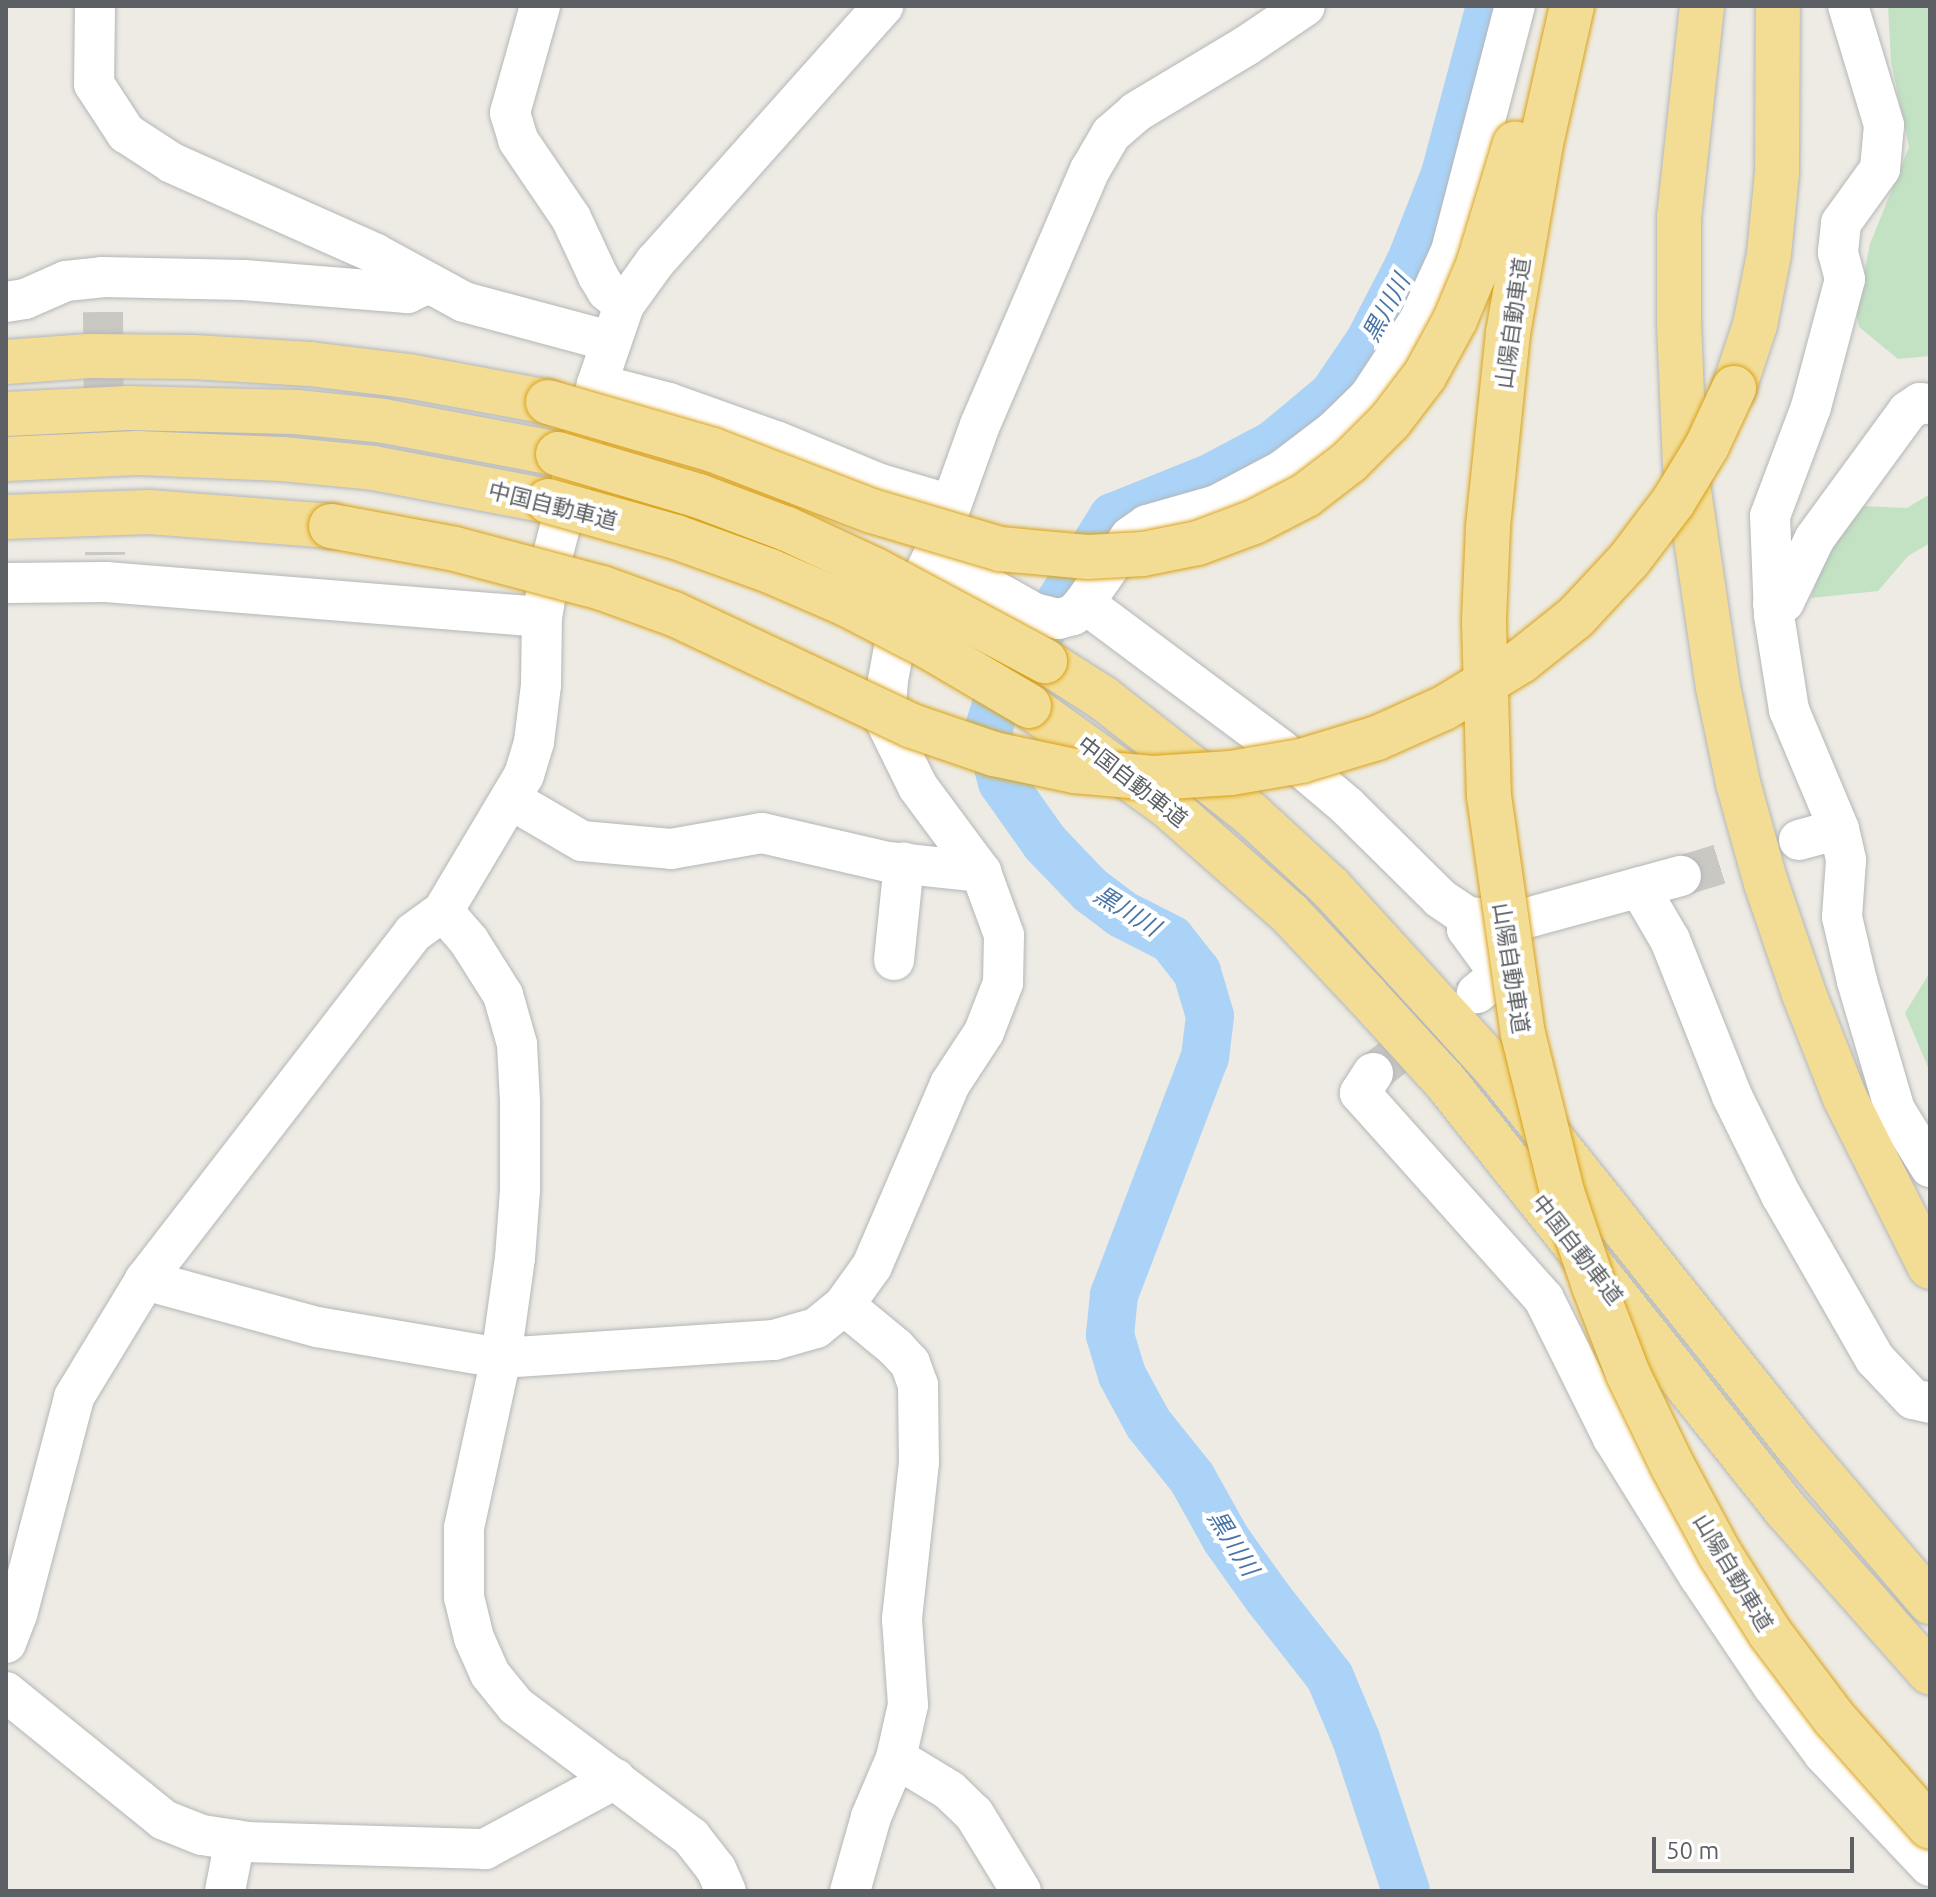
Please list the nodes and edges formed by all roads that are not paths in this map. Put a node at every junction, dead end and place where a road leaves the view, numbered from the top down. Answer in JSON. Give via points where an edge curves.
{"nodes":[{"id":1,"x":95,"y":6,"type":"edge"},
{"id":2,"x":540,"y":6,"type":"edge"},
{"id":3,"x":883,"y":6,"type":"edge"},
{"id":4,"x":1305,"y":6,"type":"edge"},
{"id":5,"x":1515,"y":6,"type":"edge"},
{"id":6,"x":1553,"y":6,"type":"edge"},
{"id":7,"x":1572,"y":6,"type":"edge"},
{"id":8,"x":1702,"y":6,"type":"edge"},
{"id":9,"x":1778,"y":6,"type":"edge"},
{"id":10,"x":1848,"y":6,"type":"edge"},
{"id":11,"x":429,"y":283,"type":"junction"},
{"id":12,"x":6,"y":302,"type":"edge"},
{"id":13,"x":617,"y":323,"type":"junction"},
{"id":14,"x":6,"y":362,"type":"edge"},
{"id":15,"x":597,"y":384,"type":"junction"},
{"id":16,"x":1930,"y":404,"type":"edge"},
{"id":17,"x":6,"y":414,"type":"edge"},
{"id":18,"x":6,"y":459,"type":"edge"},
{"id":19,"x":951,"y":505,"type":"junction"},
{"id":20,"x":6,"y":517,"type":"edge"},
{"id":21,"x":933,"y":556,"type":"junction"},
{"id":22,"x":6,"y":583,"type":"edge"},
{"id":23,"x":1084,"y":603,"type":"junction"},
{"id":24,"x":1773,"y":604,"type":"junction"},
{"id":25,"x":542,"y":617,"type":"junction"},
{"id":26,"x":510,"y":799,"type":"junction"},
{"id":27,"x":1839,"y":829,"type":"junction"},
{"id":28,"x":1799,"y":840,"type":"tunnel mouth"},
{"id":29,"x":904,"y":863,"type":"junction"},
{"id":30,"x":981,"y":872,"type":"junction"},
{"id":31,"x":1681,"y":876,"type":"tunnel mouth"},
{"id":32,"x":1639,"y":887,"type":"junction"},
{"id":33,"x":443,"y":911,"type":"junction"},
{"id":34,"x":1468,"y":917,"type":"junction"},
{"id":35,"x":894,"y":960,"type":"dead end"},
{"id":36,"x":1477,"y":993,"type":"tunnel mouth"},
{"id":37,"x":1373,"y":1073,"type":"dead end"},
{"id":38,"x":1930,"y":1167,"type":"edge"},
{"id":39,"x":1930,"y":1267,"type":"edge"},
{"id":40,"x":145,"y":1280,"type":"junction"},
{"id":41,"x":844,"y":1305,"type":"junction"},
{"id":42,"x":501,"y":1358,"type":"junction"},
{"id":43,"x":1930,"y":1403,"type":"edge"},
{"id":44,"x":1930,"y":1602,"type":"edge"},
{"id":45,"x":6,"y":1643,"type":"edge"},
{"id":46,"x":1930,"y":1673,"type":"edge"},
{"id":47,"x":6,"y":1692,"type":"edge"},
{"id":48,"x":896,"y":1758,"type":"junction"},
{"id":49,"x":615,"y":1779,"type":"junction"},
{"id":50,"x":1930,"y":1827,"type":"edge"},
{"id":51,"x":235,"y":1840,"type":"junction"},
{"id":52,"x":1930,"y":1866,"type":"edge"},
{"id":53,"x":225,"y":1891,"type":"edge"},
{"id":54,"x":726,"y":1891,"type":"edge"},
{"id":55,"x":850,"y":1891,"type":"edge"},
{"id":56,"x":1021,"y":1891,"type":"edge"}],
"edges":[{"from":1,"to":11,"type":"street","via":[[94,84],[126,133],[172,163]]},
{"from":2,"to":13,"type":"street","via":[[510,113],[518,140],[571,218]]},
{"from":3,"to":13,"type":"street","via":[[655,262]]},
{"from":4,"to":19,"type":"street","via":[[1136,112],[1111,134],[1090,170],[980,425]]},
{"from":5,"to":23,"type":"street","via":[[1451,251],[1419,321],[1369,397],[1283,470],[1217,505],[1147,525],[1130,537]]},
{"from":6,"to":14,"type":"highway","bridge":true,"via":[[1478,265],[1425,375],[1390,421],[1306,495],[1198,543],[1088,557],[1000,549],[872,511],[713,450],[548,402],[408,376],[310,364],[104,356]]},
{"from":7,"to":50,"type":"highway","name":"山陽自動車道","bridge":true,"via":[[1508,333],[1488,528],[1484,621],[1489,796],[1523,1034],[1562,1192],[1594,1286],[1672,1465],[1770,1633],[1834,1718]]},
{"from":8,"to":39,"type":"highway","via":[[1679,218],[1679,323],[1685,464],[1718,687],[1766,883],[1804,994],[1845,1098]]},
{"from":9,"to":20,"type":"highway","bridge":true,"via":[[1777,173],[1755,325],[1734,388],[1673,502],[1576,617],[1521,661],[1444,708],[1377,738],[1301,761],[1153,778],[1074,771],[994,754],[912,726],[674,614],[602,588],[455,549],[331,526],[149,512]]},
{"from":10,"to":24,"type":"street","via":[[1884,125],[1880,169],[1841,223],[1838,252],[1845,279],[1811,407],[1770,516]]},
{"from":11,"to":12,"type":"street","via":[[407,293],[244,280],[102,294],[66,281]]},
{"from":11,"to":13,"type":"street","via":[[464,302]]},
{"from":13,"to":15,"type":"street"},
{"from":15,"to":19,"type":"street","via":[[682,408],[880,484]]},
{"from":15,"to":25,"type":"street"},
{"from":16,"to":24,"type":"street","via":[[1908,411],[1815,538],[1784,602]]},
{"from":17,"to":44,"type":"highway","bridge":true,"via":[[128,408],[296,412],[384,421],[558,454],[787,529],[1045,661],[1103,698],[1251,814],[1331,888],[1500,1074],[1798,1447]]},
{"from":18,"to":46,"type":"highway","name":"中国自動車道","bridge":true,"via":[[137,453],[282,459],[373,468],[548,501],[676,537],[782,576],[929,647],[1029,706],[1168,806],[1290,914],[1355,983],[1444,1080],[1786,1510]]},
{"from":19,"to":21,"type":"street"},
{"from":21,"to":23,"type":"street","via":[[1034,613],[1058,619],[1073,615]]},
{"from":21,"to":30,"type":"street","via":[[898,626],[885,720],[918,787]]},
{"from":22,"to":25,"type":"street","via":[[106,568]]},
{"from":23,"to":34,"type":"street","via":[[1281,750],[1441,899]]},
{"from":24,"to":27,"type":"street","via":[[1789,710]]},
{"from":25,"to":26,"type":"street","via":[[534,742]]},
{"from":26,"to":29,"type":"street","via":[[582,841],[671,849],[762,833]]},
{"from":26,"to":33,"type":"street"},
{"from":27,"to":28,"type":"street"},
{"from":27,"to":38,"type":"street","via":[[1846,860],[1842,917],[1857,981],[1895,1110]]},
{"from":29,"to":30,"type":"street"},
{"from":29,"to":35,"type":"street"},
{"from":30,"to":41,"type":"street","via":[[1004,935],[1003,983],[984,1032],[950,1084],[872,1266]]},
{"from":31,"to":32,"type":"street"},
{"from":32,"to":34,"type":"street","via":[[1516,921]]},
{"from":32,"to":43,"type":"street","via":[[1670,940],[1732,1096],[1781,1195],[1875,1359],[1913,1399]]},
{"from":33,"to":40,"type":"street","via":[[413,933]]},
{"from":33,"to":42,"type":"street","via":[[503,995],[517,1044],[520,1190]]},
{"from":34,"to":36,"type":"street","via":[[1467,929],[1494,966],[1493,980]]},
{"from":37,"to":52,"type":"street","via":[[1360,1093],[1544,1299],[1613,1438],[1773,1686],[1824,1754]]},
{"from":40,"to":42,"type":"street","via":[[317,1327]]},
{"from":40,"to":45,"type":"street","via":[[74,1397]]},
{"from":41,"to":42,"type":"street","via":[[816,1328],[774,1340]]},
{"from":41,"to":48,"type":"street","via":[[910,1363],[918,1385],[919,1462],[902,1619],[908,1705]]},
{"from":42,"to":49,"type":"street","via":[[464,1528],[464,1597],[474,1638],[490,1674],[516,1706]]},
{"from":47,"to":51,"type":"street","via":[[164,1820],[202,1835]]},
{"from":48,"to":55,"type":"street","via":[[871,1817]]},
{"from":48,"to":56,"type":"street","via":[[949,1790],[974,1814]]},
{"from":49,"to":51,"type":"street","via":[[485,1849]]},
{"from":49,"to":54,"type":"street","via":[[691,1837]]},
{"from":51,"to":53,"type":"street"}]}
